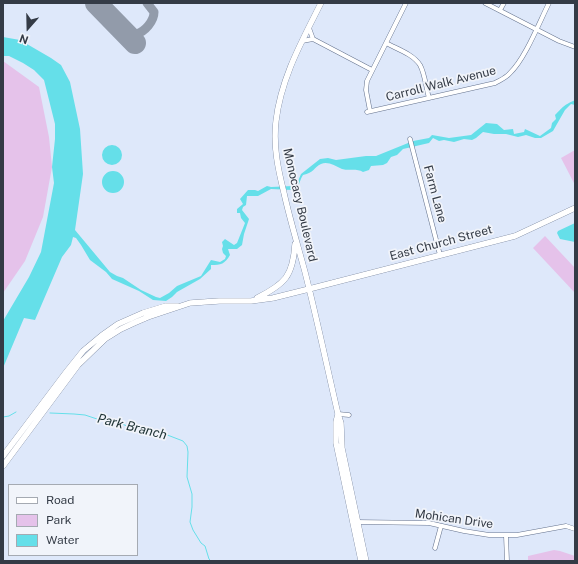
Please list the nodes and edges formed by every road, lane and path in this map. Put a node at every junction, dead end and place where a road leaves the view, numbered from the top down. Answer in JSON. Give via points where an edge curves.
{"nodes":[{"id":1,"x":321,"y":3,"type":"edge"},
{"id":2,"x":406,"y":3,"type":"edge"},
{"id":3,"x":485,"y":3,"type":"edge"},
{"id":4,"x":504,"y":3,"type":"edge"},
{"id":5,"x":549,"y":3,"type":"edge"},
{"id":6,"x":500,"y":10,"type":"junction"},
{"id":7,"x":309,"y":28,"type":"junction"},
{"id":8,"x":536,"y":29,"type":"junction"},
{"id":9,"x":313,"y":40,"type":"junction"},
{"id":10,"x":302,"y":41,"type":"junction"},
{"id":11,"x":386,"y":43,"type":"junction"},
{"id":12,"x":575,"y":47,"type":"edge"},
{"id":13,"x":372,"y":70,"type":"junction"},
{"id":14,"x":428,"y":98,"type":"junction"},
{"id":15,"x":410,"y":139,"type":"dead end"},
{"id":16,"x":575,"y":208,"type":"edge"},
{"id":17,"x":296,"y":238,"type":"junction"},
{"id":18,"x":440,"y":255,"type":"junction"},
{"id":19,"x":309,"y":290,"type":"junction"},
{"id":20,"x":251,"y":300,"type":"junction"},
{"id":21,"x":180,"y":306,"type":"junction"},
{"id":22,"x":338,"y":414,"type":"junction"},
{"id":23,"x":349,"y":415,"type":"dead end"},
{"id":24,"x":3,"y":456,"type":"edge"},
{"id":25,"x":3,"y":466,"type":"edge"},
{"id":26,"x":355,"y":522,"type":"junction"},
{"id":27,"x":441,"y":526,"type":"junction"},
{"id":28,"x":575,"y":529,"type":"edge"},
{"id":29,"x":506,"y":536,"type":"junction"},
{"id":30,"x":435,"y":548,"type":"dead end"},
{"id":31,"x":361,"y":561,"type":"edge"},
{"id":32,"x":366,"y":561,"type":"edge"},
{"id":33,"x":507,"y":561,"type":"edge"}],
"edges":[{"from":1,"to":7,"type":"main road","name":"Monocacy Boulevard"},
{"from":2,"to":11,"type":"street"},
{"from":3,"to":6,"type":"street"},
{"from":4,"to":6,"type":"street"},
{"from":5,"to":8,"type":"street","name":"Carroll Walk Avenue"},
{"from":6,"to":8,"type":"street"},
{"from":7,"to":9,"type":"street"},
{"from":7,"to":10,"type":"main road","name":"Monocacy Boulevard"},
{"from":8,"to":12,"type":"street"},
{"from":8,"to":14,"type":"street","name":"Carroll Walk Avenue","via":[[520,60],[504,78],[494,83]]},
{"from":9,"to":10,"type":"street"},
{"from":9,"to":13,"type":"street"},
{"from":10,"to":17,"type":"main road","name":"Monocacy Boulevard","via":[[279,99],[275,145]]},
{"from":11,"to":13,"type":"street"},
{"from":11,"to":14,"type":"street","via":[[410,55],[421,66]]},
{"from":13,"to":14,"type":"street","name":"Carroll Walk Avenue","via":[[366,90],[368,112]]},
{"from":15,"to":18,"type":"street","name":"Farm Lane"},
{"from":16,"to":18,"type":"main road","name":"East Church Street","via":[[515,236]]},
{"from":17,"to":19,"type":"main road","name":"Monocacy Boulevard"},
{"from":17,"to":20,"type":"main road","via":[[293,265],[287,277],[279,286]]},
{"from":18,"to":19,"type":"main road","name":"East Church Street"},
{"from":19,"to":20,"type":"main road"},
{"from":19,"to":22,"type":"main road","name":"Monocacy Boulevard"},
{"from":20,"to":21,"type":"main road","via":[[205,301]]},
{"from":21,"to":24,"type":"main road","via":[[166,306],[143,313],[118,324],[101,336],[67,370]]},
{"from":21,"to":25,"type":"main road","via":[[121,329],[100,344],[78,365]]},
{"from":22,"to":23,"type":"street"},
{"from":22,"to":26,"type":"main road","name":"Monocacy Boulevard","via":[[342,423],[342,448]]},
{"from":26,"to":27,"type":"street","name":"Mohican Drive","via":[[420,522]]},
{"from":26,"to":31,"type":"main road"},
{"from":26,"to":32,"type":"main road"},
{"from":27,"to":29,"type":"street","name":"Mohican Drive","via":[[478,534]]},
{"from":27,"to":30,"type":"street"},
{"from":28,"to":29,"type":"street","name":"Mohican Drive","via":[[559,526]]},
{"from":29,"to":33,"type":"street"}]}
